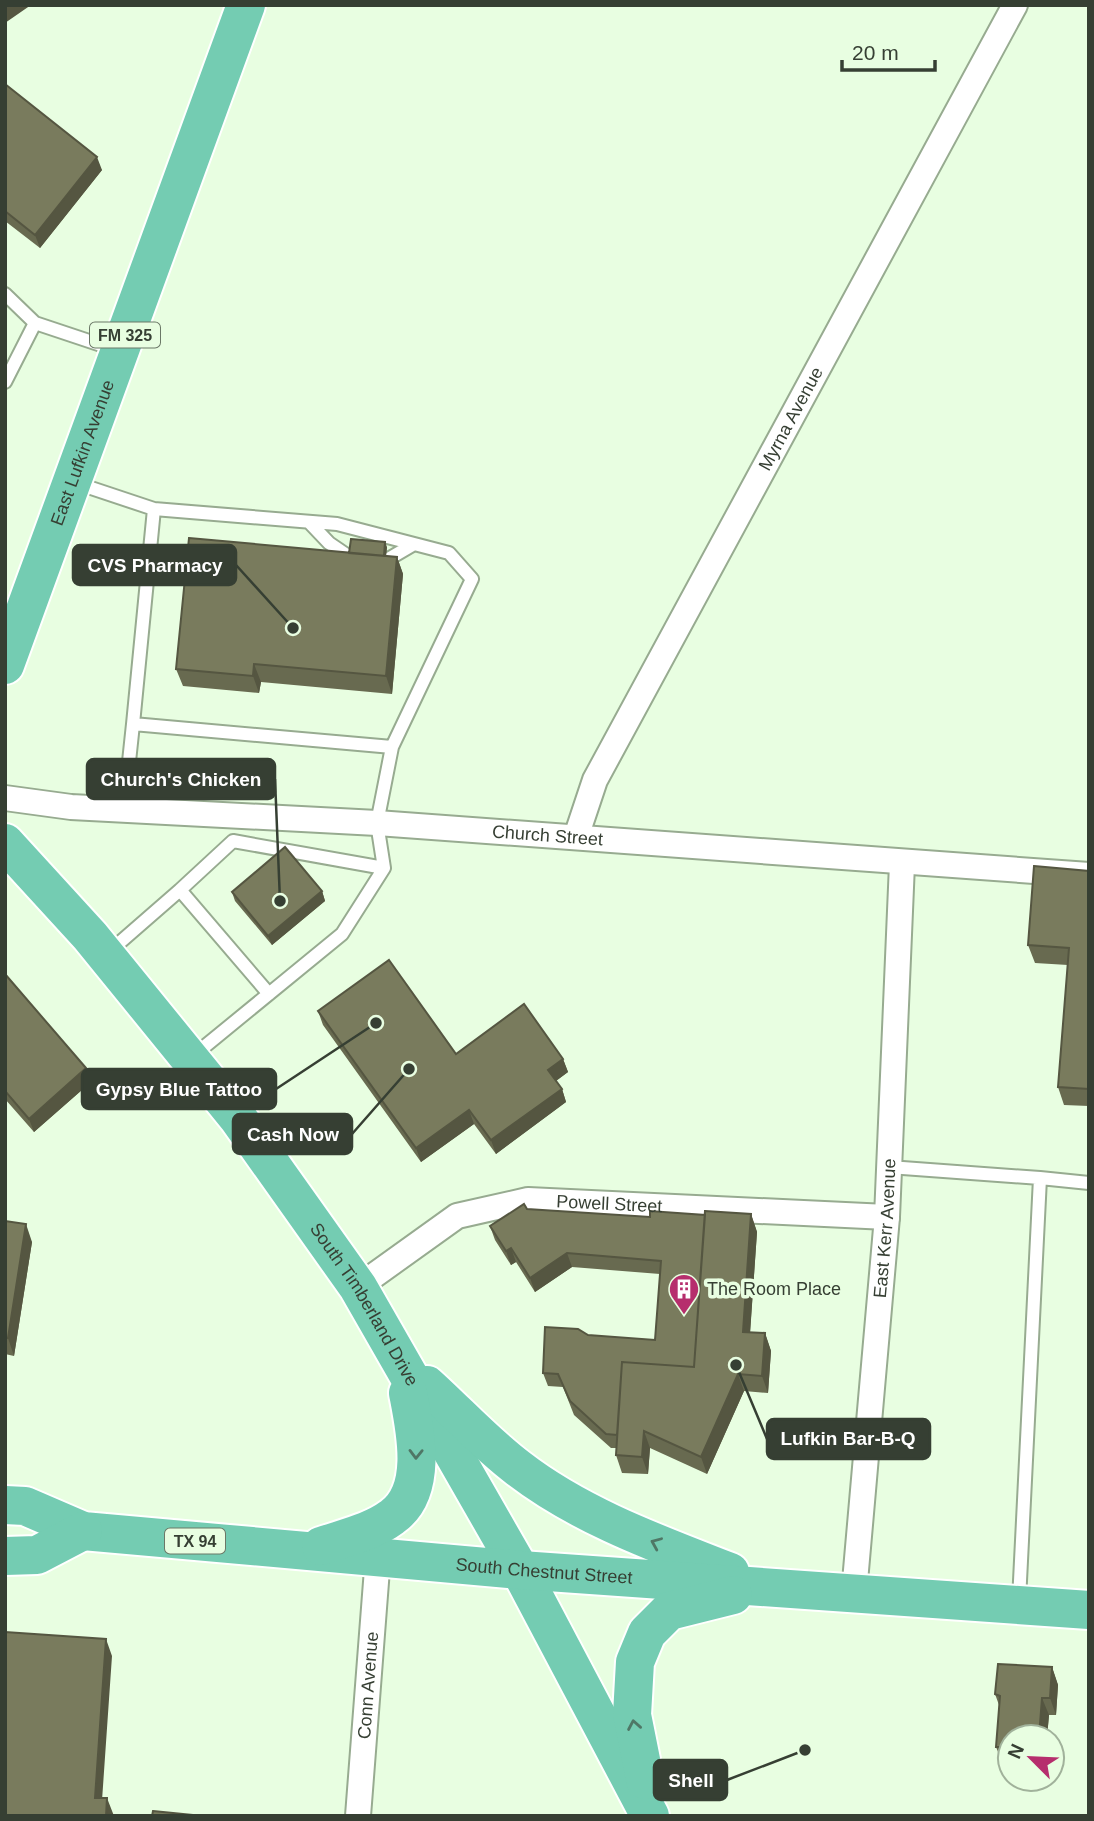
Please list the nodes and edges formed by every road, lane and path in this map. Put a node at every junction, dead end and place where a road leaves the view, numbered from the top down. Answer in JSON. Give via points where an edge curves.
{"nodes":[{"id":1,"x":246,"y":5,"type":"edge"},
{"id":2,"x":1015,"y":5,"type":"edge"},
{"id":3,"x":5,"y":294,"type":"edge"},
{"id":4,"x":35,"y":323,"type":"junction"},
{"id":5,"x":120,"y":351,"type":"junction"},
{"id":6,"x":5,"y":382,"type":"edge"},
{"id":7,"x":71,"y":481,"type":"junction"},
{"id":8,"x":154,"y":509,"type":"junction"},
{"id":9,"x":309,"y":522,"type":"junction"},
{"id":10,"x":414,"y":544,"type":"junction"},
{"id":11,"x":351,"y":558,"type":"edge"},
{"id":12,"x":385,"y":561,"type":"edge"},
{"id":13,"x":5,"y":665,"type":"edge"},
{"id":14,"x":132,"y":724,"type":"junction"},
{"id":15,"x":392,"y":747,"type":"junction"},
{"id":16,"x":5,"y":798,"type":"edge"},
{"id":17,"x":124,"y":809,"type":"junction"},
{"id":18,"x":377,"y":824,"type":"junction"},
{"id":19,"x":576,"y":837,"type":"junction"},
{"id":20,"x":5,"y":843,"type":"edge"},
{"id":21,"x":902,"y":864,"type":"junction"},
{"id":22,"x":384,"y":868,"type":"junction"},
{"id":23,"x":1089,"y":875,"type":"edge"},
{"id":24,"x":180,"y":890,"type":"junction"},
{"id":25,"x":105,"y":955,"type":"junction"},
{"id":26,"x":269,"y":994,"type":"junction"},
{"id":27,"x":190,"y":1059,"type":"junction"},
{"id":28,"x":890,"y":1167,"type":"junction"},
{"id":29,"x":1040,"y":1178,"type":"junction"},
{"id":30,"x":1089,"y":1183,"type":"edge"},
{"id":31,"x":887,"y":1217,"type":"junction"},
{"id":32,"x":358,"y":1287,"type":"junction"},
{"id":33,"x":402,"y":1363,"type":"junction"},
{"id":34,"x":5,"y":1504,"type":"edge"},
{"id":35,"x":83,"y":1531,"type":"junction"},
{"id":36,"x":307,"y":1551,"type":"junction"},
{"id":37,"x":5,"y":1556,"type":"edge"},
{"id":38,"x":378,"y":1556,"type":"junction"},
{"id":39,"x":520,"y":1570,"type":"junction"},
{"id":40,"x":765,"y":1587,"type":"junction"},
{"id":41,"x":854,"y":1593,"type":"junction"},
{"id":42,"x":1019,"y":1605,"type":"junction"},
{"id":43,"x":1089,"y":1609,"type":"edge"},
{"id":44,"x":358,"y":1816,"type":"edge"},
{"id":45,"x":650,"y":1816,"type":"edge"}],
"edges":[{"from":1,"to":5,"type":"main road","name":"East Lufkin Avenue","number":"FM 325"},
{"from":2,"to":19,"type":"street","name":"Myrna Avenue","via":[[595,780]]},
{"from":3,"to":4,"type":"lane"},
{"from":4,"to":5,"type":"lane"},
{"from":4,"to":6,"type":"lane"},
{"from":5,"to":7,"type":"main road","name":"East Lufkin Avenue","number":"FM 325"},
{"from":7,"to":8,"type":"lane"},
{"from":7,"to":13,"type":"main road","name":"East Lufkin Avenue","number":"FM 325"},
{"from":8,"to":9,"type":"lane"},
{"from":8,"to":14,"type":"lane"},
{"from":9,"to":10,"type":"lane","via":[[337,524]]},
{"from":9,"to":11,"type":"lane"},
{"from":10,"to":12,"type":"lane"},
{"from":10,"to":15,"type":"lane","via":[[449,554],[472,579]]},
{"from":14,"to":15,"type":"lane"},
{"from":14,"to":17,"type":"lane"},
{"from":15,"to":18,"type":"lane"},
{"from":16,"to":17,"type":"street","name":"Church Street"},
{"from":17,"to":18,"type":"street","name":"Church Street"},
{"from":18,"to":19,"type":"street","name":"Church Street"},
{"from":18,"to":22,"type":"lane"},
{"from":19,"to":21,"type":"street","name":"Church Street"},
{"from":20,"to":25,"type":"main road","name":"South Timberland Drive"},
{"from":21,"to":23,"type":"street","name":"Church Street"},
{"from":21,"to":28,"type":"street","name":"East Kerr Avenue"},
{"from":22,"to":24,"type":"lane","via":[[233,841]]},
{"from":22,"to":26,"type":"lane","via":[[342,934]]},
{"from":24,"to":25,"type":"lane"},
{"from":24,"to":26,"type":"lane"},
{"from":25,"to":27,"type":"main road","name":"South Timberland Drive"},
{"from":26,"to":27,"type":"lane"},
{"from":27,"to":32,"type":"main road","name":"South Timberland Drive","via":[[238,1118]]},
{"from":28,"to":29,"type":"lane"},
{"from":28,"to":31,"type":"street","name":"East Kerr Avenue"},
{"from":29,"to":30,"type":"lane"},
{"from":29,"to":42,"type":"lane"},
{"from":31,"to":32,"type":"street","name":"Powell Street","via":[[528,1200],[457,1216]]},
{"from":31,"to":41,"type":"street","name":"East Kerr Avenue"},
{"from":32,"to":33,"type":"main road","name":"South Timberland Drive"},
{"from":33,"to":36,"type":"main road","one_way":true,"via":[[416,1437],[408,1497],[394,1517]]},
{"from":33,"to":39,"type":"main road","name":"South Timberland Drive"},
{"from":40,"to":33,"type":"main road","one_way":true,"via":[[650,1541],[519,1469]]},
{"from":34,"to":35,"type":"main road","name":"South Chestnut Street","number":"TX 94","via":[[25,1506]]},
{"from":35,"to":36,"type":"main road","name":"South Chestnut Street","number":"TX 94"},
{"from":35,"to":37,"type":"main road","via":[[37,1555]]},
{"from":36,"to":38,"type":"main road","name":"South Chestnut Street","number":"TX 94"},
{"from":38,"to":39,"type":"main road","name":"South Chestnut Street","number":"TX 94"},
{"from":38,"to":44,"type":"street","name":"Conn Avenue"},
{"from":39,"to":40,"type":"main road","name":"South Chestnut Street"},
{"from":39,"to":45,"type":"main road","name":"South Timberland Drive"},
{"from":40,"to":41,"type":"main road","name":"South Chestnut Street"},
{"from":45,"to":40,"type":"main road","one_way":true,"via":[[632,1715],[635,1662],[648,1633],[669,1611]]},
{"from":41,"to":42,"type":"main road","name":"South Chestnut Street"},
{"from":42,"to":43,"type":"main road","name":"South Chestnut Street"}]}
